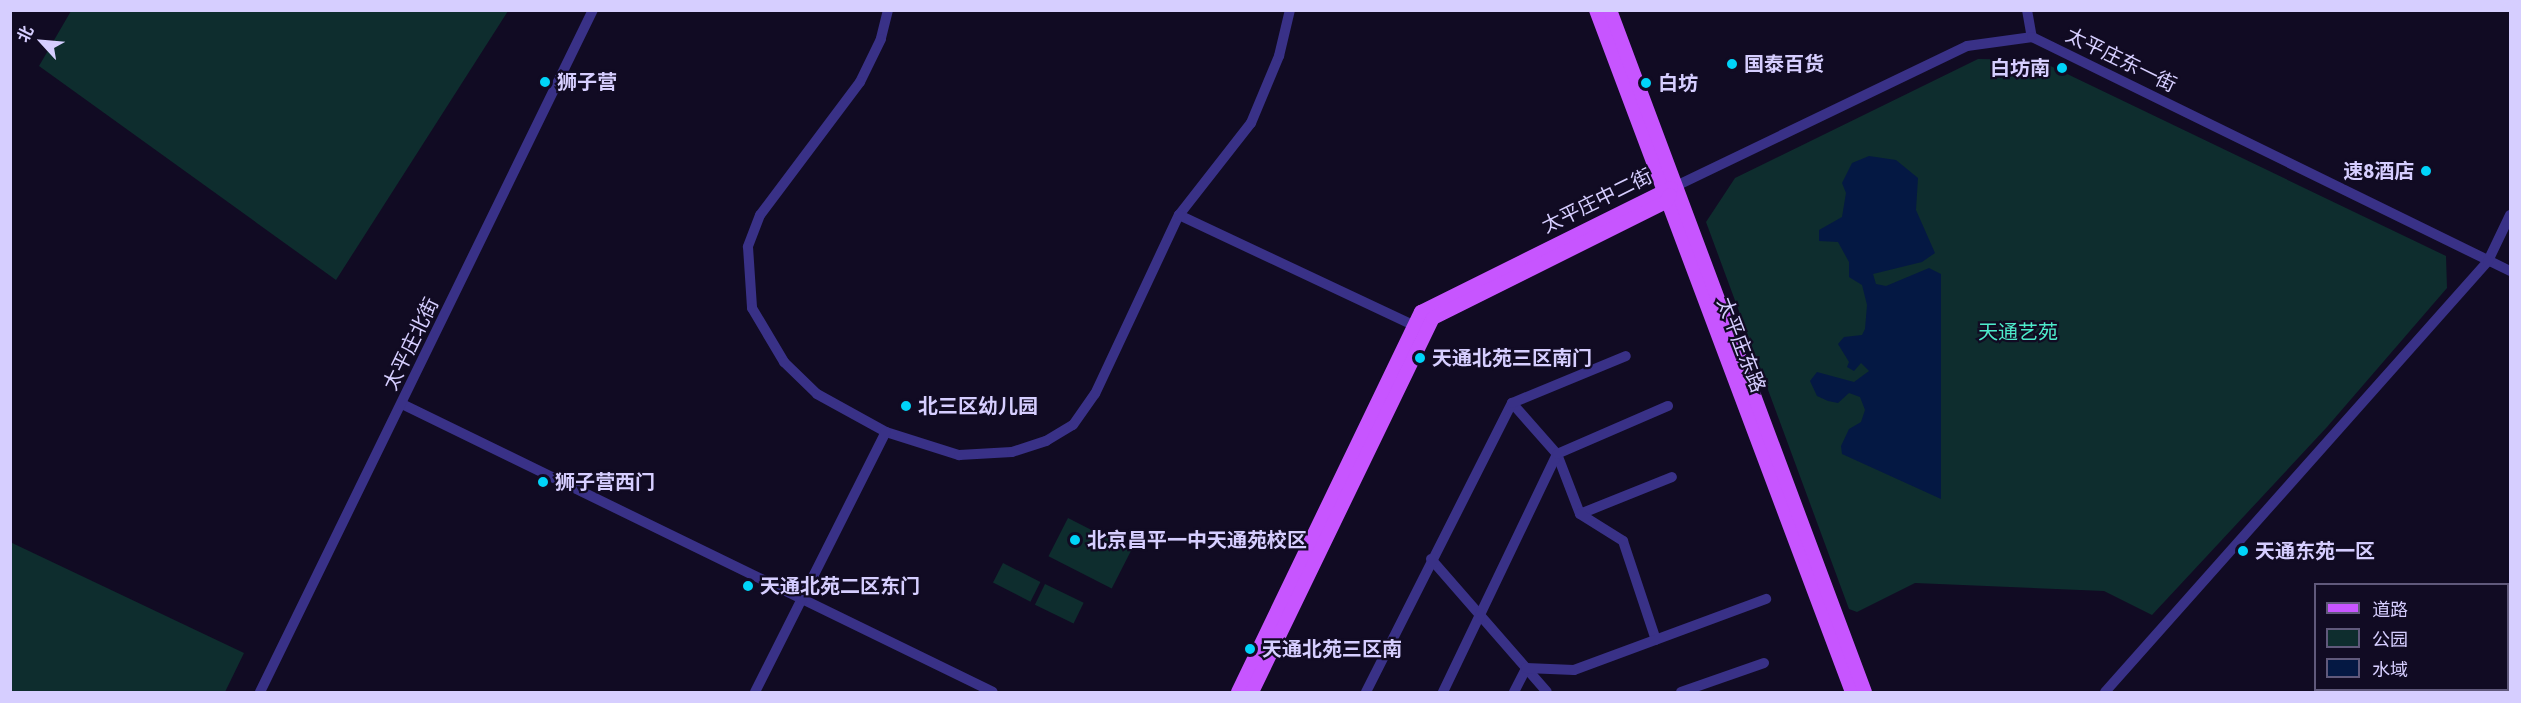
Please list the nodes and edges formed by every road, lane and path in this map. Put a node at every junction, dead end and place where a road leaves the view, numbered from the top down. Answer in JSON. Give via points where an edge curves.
{"nodes":[{"id":1,"x":593,"y":10,"type":"edge"},
{"id":2,"x":888,"y":10,"type":"edge"},
{"id":3,"x":1290,"y":10,"type":"edge"},
{"id":4,"x":1596,"y":10,"type":"edge"},
{"id":5,"x":1610,"y":10,"type":"edge"},
{"id":6,"x":2027,"y":10,"type":"edge"},
{"id":7,"x":2032,"y":37,"type":"junction"},
{"id":8,"x":1668,"y":193,"type":"junction"},
{"id":9,"x":1179,"y":215,"type":"junction"},
{"id":10,"x":2511,"y":215,"type":"edge"},
{"id":11,"x":2488,"y":261,"type":"junction"},
{"id":12,"x":2511,"y":271,"type":"edge"},
{"id":13,"x":1419,"y":328,"type":"junction"},
{"id":14,"x":1626,"y":356,"type":"dead end"},
{"id":15,"x":1512,"y":403,"type":"junction"},
{"id":16,"x":402,"y":404,"type":"junction"},
{"id":17,"x":1668,"y":406,"type":"dead end"},
{"id":18,"x":886,"y":432,"type":"junction"},
{"id":19,"x":1557,"y":454,"type":"junction"},
{"id":20,"x":1672,"y":477,"type":"dead end"},
{"id":21,"x":1580,"y":514,"type":"junction"},
{"id":22,"x":1431,"y":559,"type":"junction"},
{"id":23,"x":1766,"y":599,"type":"dead end"},
{"id":24,"x":803,"y":600,"type":"junction"},
{"id":25,"x":1481,"y":614,"type":"junction"},
{"id":26,"x":1656,"y":640,"type":"junction"},
{"id":27,"x":1764,"y":663,"type":"dead end"},
{"id":28,"x":1526,"y":668,"type":"junction"},
{"id":29,"x":260,"y":693,"type":"edge"},
{"id":30,"x":755,"y":693,"type":"edge"},
{"id":31,"x":993,"y":693,"type":"edge"},
{"id":32,"x":1238,"y":693,"type":"edge"},
{"id":33,"x":1252,"y":693,"type":"edge"},
{"id":34,"x":1366,"y":693,"type":"edge"},
{"id":35,"x":1443,"y":693,"type":"edge"},
{"id":36,"x":1514,"y":693,"type":"edge"},
{"id":37,"x":1547,"y":693,"type":"edge"},
{"id":38,"x":1681,"y":693,"type":"edge"},
{"id":39,"x":1852,"y":693,"type":"edge"},
{"id":40,"x":1865,"y":693,"type":"edge"},
{"id":41,"x":2105,"y":693,"type":"edge"}],
"edges":[{"from":1,"to":16,"type":"street","name":"太平庄北街"},
{"from":2,"to":18,"type":"street","via":[[881,39],[860,82],[760,215],[748,247],[747,278],[752,308],[784,362],[817,394]]},
{"from":3,"to":9,"type":"street","via":[[1280,56],[1251,123]]},
{"from":4,"to":8,"type":"main road","name":"太平庄东路"},
{"from":5,"to":8,"type":"main road","name":"太平庄东路"},
{"from":6,"to":7,"type":"street"},
{"from":7,"to":8,"type":"street","via":[[1967,46]]},
{"from":7,"to":11,"type":"street","name":"太平庄东一街"},
{"from":8,"to":13,"type":"main road","name":"太平庄中二街","via":[[1434,303],[1421,312]]},
{"from":8,"to":39,"type":"main road","name":"太平庄东路"},
{"from":8,"to":40,"type":"main road","name":"太平庄东路"},
{"from":9,"to":13,"type":"street"},
{"from":9,"to":18,"type":"street","via":[[1095,394],[1073,425],[1046,441],[1012,452],[959,455]]},
{"from":10,"to":11,"type":"street"},
{"from":11,"to":12,"type":"street","name":"太平庄东一街"},
{"from":11,"to":41,"type":"street"},
{"from":13,"to":32,"type":"main road","name":"太平庄中二街"},
{"from":13,"to":33,"type":"main road","name":"太平庄中二街"},
{"from":14,"to":15,"type":"street"},
{"from":15,"to":19,"type":"street"},
{"from":15,"to":22,"type":"street"},
{"from":16,"to":24,"type":"street"},
{"from":16,"to":29,"type":"street","name":"太平庄北街"},
{"from":17,"to":19,"type":"street"},
{"from":18,"to":24,"type":"street"},
{"from":19,"to":21,"type":"street"},
{"from":19,"to":25,"type":"street"},
{"from":20,"to":21,"type":"street"},
{"from":21,"to":26,"type":"street","via":[[1623,541]]},
{"from":22,"to":25,"type":"street"},
{"from":22,"to":34,"type":"street"},
{"from":23,"to":26,"type":"street"},
{"from":24,"to":30,"type":"street"},
{"from":24,"to":31,"type":"street"},
{"from":25,"to":28,"type":"street"},
{"from":25,"to":35,"type":"street"},
{"from":26,"to":28,"type":"street","via":[[1574,670]]},
{"from":27,"to":38,"type":"street"},
{"from":28,"to":36,"type":"street"},
{"from":28,"to":37,"type":"street"}]}
